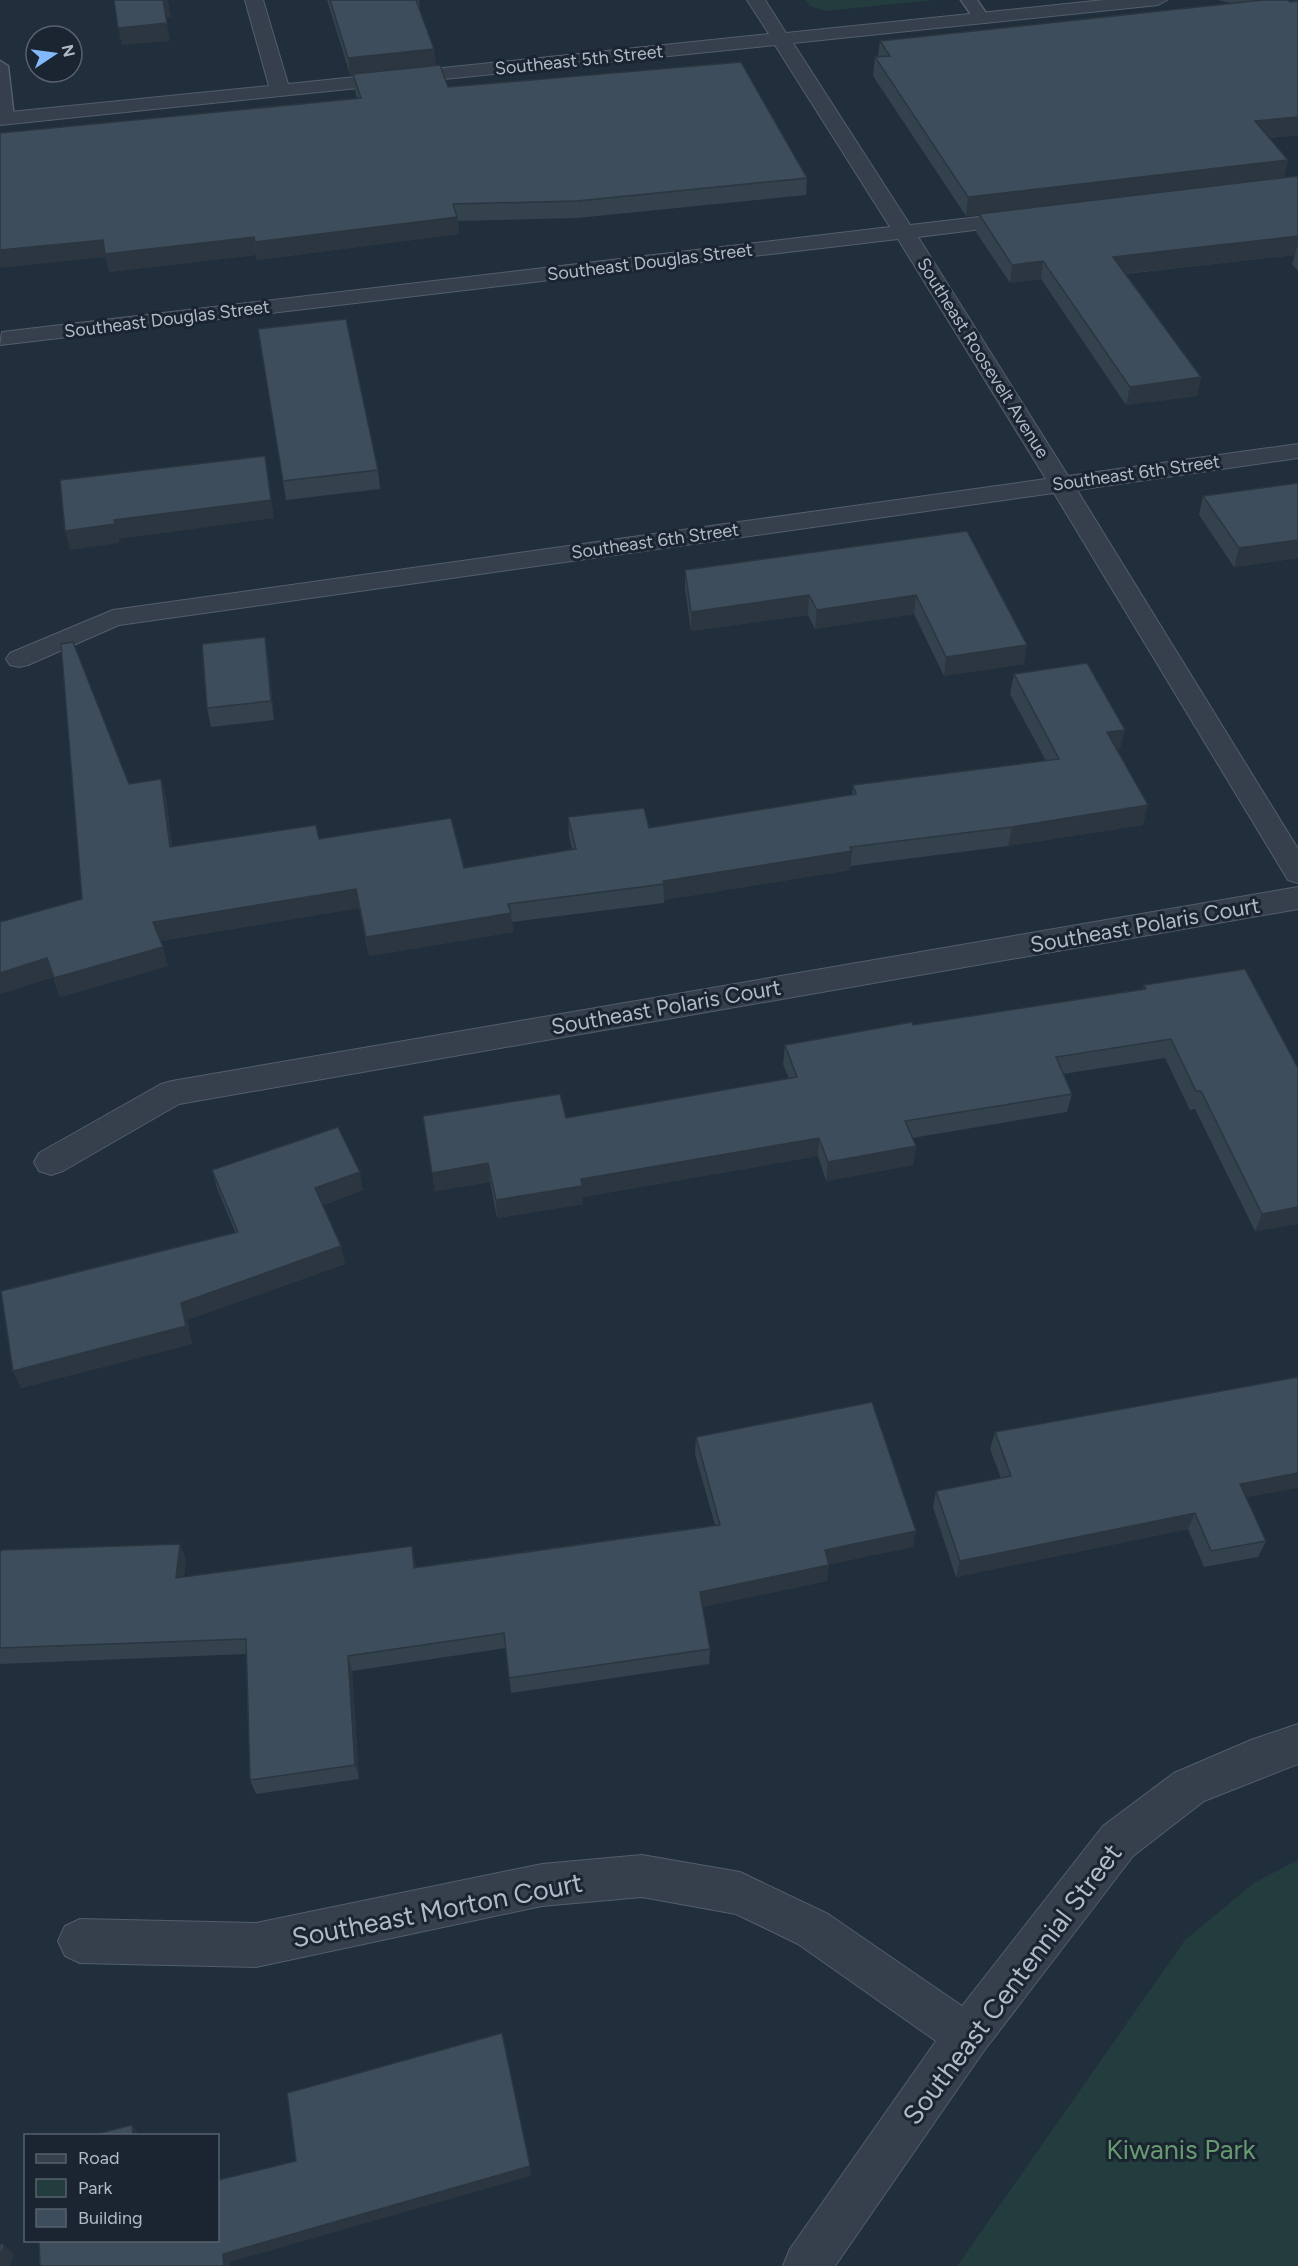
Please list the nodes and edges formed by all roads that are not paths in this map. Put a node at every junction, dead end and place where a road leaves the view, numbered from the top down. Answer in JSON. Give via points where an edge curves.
{"nodes":[{"id":1,"x":254,"y":0,"type":"edge"},
{"id":2,"x":756,"y":0,"type":"edge"},
{"id":3,"x":969,"y":0,"type":"edge"},
{"id":4,"x":1158,"y":0,"type":"edge"},
{"id":5,"x":982,"y":19,"type":"junction"},
{"id":6,"x":779,"y":39,"type":"junction"},
{"id":7,"x":0,"y":66,"type":"edge"},
{"id":8,"x":280,"y":90,"type":"junction"},
{"id":9,"x":2,"y":119,"type":"edge"},
{"id":10,"x":1048,"y":214,"type":"edge"},
{"id":11,"x":905,"y":232,"type":"junction"},
{"id":12,"x":2,"y":339,"type":"dead end"},
{"id":13,"x":1298,"y":451,"type":"edge"},
{"id":14,"x":1061,"y":484,"type":"junction"},
{"id":15,"x":19,"y":658,"type":"dead end"},
{"id":16,"x":1298,"y":873,"type":"edge"},
{"id":17,"x":1298,"y":898,"type":"edge"},
{"id":18,"x":51,"y":1162,"type":"dead end"},
{"id":19,"x":1298,"y":1744,"type":"edge"},
{"id":20,"x":80,"y":1941,"type":"dead end"},
{"id":21,"x":967,"y":2036,"type":"junction"},
{"id":22,"x":807,"y":2266,"type":"edge"}],
"edges":[{"from":1,"to":8,"type":"street"},
{"from":2,"to":6,"type":"street","name":"Southeast Roosevelt Avenue"},
{"from":3,"to":5,"type":"lane"},
{"from":4,"to":5,"type":"street","name":"Southeast 5th Street"},
{"from":5,"to":6,"type":"street","name":"Southeast 5th Street"},
{"from":6,"to":8,"type":"street","name":"Southeast 5th Street"},
{"from":6,"to":11,"type":"street","name":"Southeast Roosevelt Avenue"},
{"from":7,"to":9,"type":"lane"},
{"from":8,"to":9,"type":"street","name":"Southeast 5th Street"},
{"from":10,"to":11,"type":"street","name":"Southeast Douglas Street"},
{"from":11,"to":12,"type":"street","name":"Southeast Douglas Street"},
{"from":11,"to":14,"type":"street","name":"Southeast Roosevelt Avenue"},
{"from":13,"to":14,"type":"street","name":"Southeast 6th Street"},
{"from":14,"to":15,"type":"street","name":"Southeast 6th Street","via":[[113,618]]},
{"from":14,"to":16,"type":"street","name":"Southeast Roosevelt Avenue"},
{"from":17,"to":18,"type":"street","name":"Southeast Polaris Court","via":[[172,1093]]},
{"from":19,"to":21,"type":"street","name":"Southeast Centennial Street","via":[[1189,1786],[1118,1841]]},
{"from":20,"to":21,"type":"street","name":"Southeast Morton Court","via":[[256,1945],[542,1885],[642,1876],[740,1893],[813,1929]]},
{"from":21,"to":22,"type":"street","name":"Southeast Centennial Street"}]}
